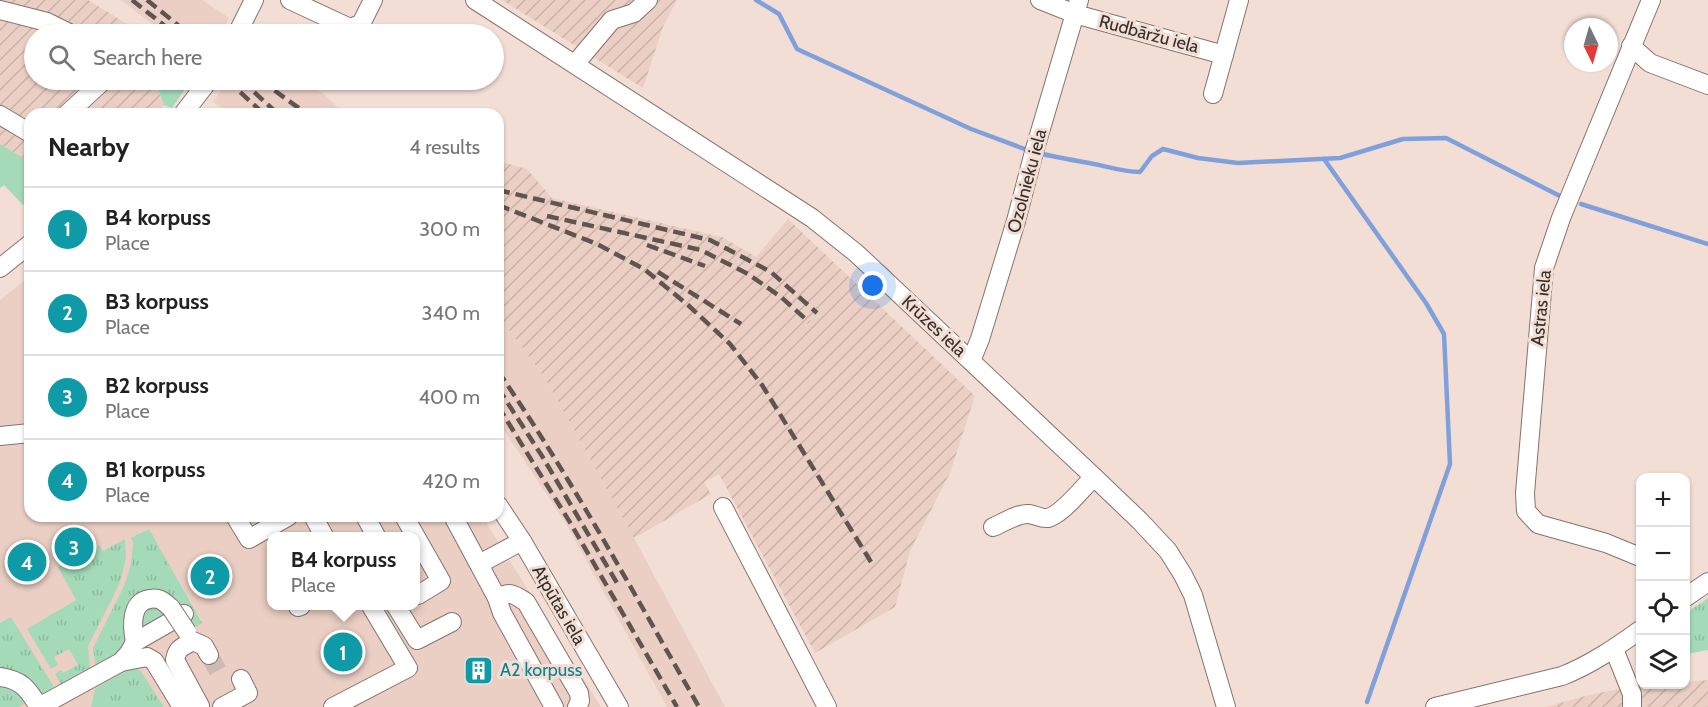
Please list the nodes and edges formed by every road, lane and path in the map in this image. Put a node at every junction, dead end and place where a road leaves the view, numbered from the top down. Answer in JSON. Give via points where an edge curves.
{"nodes":[{"id":1,"x":254,"y":0,"type":"edge"},
{"id":2,"x":373,"y":0,"type":"edge"},
{"id":3,"x":475,"y":0,"type":"edge"},
{"id":4,"x":648,"y":0,"type":"edge"},
{"id":5,"x":1040,"y":0,"type":"edge"},
{"id":6,"x":1239,"y":0,"type":"edge"},
{"id":7,"x":1651,"y":0,"type":"edge"},
{"id":8,"x":301,"y":2,"type":"edge"},
{"id":9,"x":1077,"y":7,"type":"edge"},
{"id":10,"x":0,"y":10,"type":"edge"},
{"id":11,"x":51,"y":24,"type":"edge"},
{"id":12,"x":242,"y":24,"type":"edge"},
{"id":13,"x":342,"y":24,"type":"edge"},
{"id":14,"x":361,"y":24,"type":"edge"},
{"id":15,"x":1631,"y":46,"type":"junction"},
{"id":16,"x":1224,"y":55,"type":"junction"},
{"id":17,"x":1650,"y":63,"type":"junction"},
{"id":18,"x":575,"y":64,"type":"junction"},
{"id":19,"x":1620,"y":73,"type":"junction"},
{"id":20,"x":1708,"y":85,"type":"edge"},
{"id":21,"x":93,"y":90,"type":"edge"},
{"id":22,"x":201,"y":90,"type":"edge"},
{"id":23,"x":1213,"y":93,"type":"dead end"},
{"id":24,"x":74,"y":108,"type":"edge"},
{"id":25,"x":188,"y":108,"type":"edge"},
{"id":26,"x":0,"y":116,"type":"edge"},
{"id":27,"x":24,"y":130,"type":"edge"},
{"id":28,"x":24,"y":249,"type":"edge"},
{"id":29,"x":0,"y":268,"type":"edge"},
{"id":30,"x":971,"y":361,"type":"junction"},
{"id":31,"x":24,"y":434,"type":"edge"},
{"id":32,"x":0,"y":436,"type":"edge"},
{"id":33,"x":1094,"y":477,"type":"junction"},
{"id":34,"x":723,"y":507,"type":"dead end"},
{"id":35,"x":504,"y":514,"type":"edge"},
{"id":36,"x":239,"y":522,"type":"edge"},
{"id":37,"x":270,"y":522,"type":"edge"},
{"id":38,"x":456,"y":522,"type":"edge"},
{"id":39,"x":993,"y":527,"type":"dead end"},
{"id":40,"x":522,"y":541,"type":"junction"},
{"id":41,"x":420,"y":544,"type":"edge"},
{"id":42,"x":1636,"y":555,"type":"edge"},
{"id":43,"x":479,"y":564,"type":"junction"},
{"id":44,"x":420,"y":594,"type":"edge"},
{"id":45,"x":497,"y":598,"type":"junction"},
{"id":46,"x":373,"y":610,"type":"edge"},
{"id":47,"x":398,"y":610,"type":"edge"},
{"id":48,"x":177,"y":611,"type":"junction"},
{"id":49,"x":452,"y":622,"type":"dead end"},
{"id":50,"x":1636,"y":634,"type":"edge"},
{"id":51,"x":190,"y":637,"type":"junction"},
{"id":52,"x":135,"y":642,"type":"junction"},
{"id":53,"x":1614,"y":649,"type":"junction"},
{"id":54,"x":209,"y":655,"type":"tunnel mouth"},
{"id":55,"x":121,"y":662,"type":"junction"},
{"id":56,"x":0,"y":677,"type":"edge"},
{"id":57,"x":240,"y":679,"type":"tunnel mouth"},
{"id":58,"x":39,"y":707,"type":"edge"},
{"id":59,"x":195,"y":707,"type":"edge"},
{"id":60,"x":222,"y":707,"type":"edge"},
{"id":61,"x":333,"y":707,"type":"edge"},
{"id":62,"x":554,"y":707,"type":"edge"},
{"id":63,"x":577,"y":707,"type":"edge"},
{"id":64,"x":619,"y":707,"type":"edge"},
{"id":65,"x":827,"y":707,"type":"edge"},
{"id":66,"x":1226,"y":707,"type":"edge"},
{"id":67,"x":1436,"y":707,"type":"edge"},
{"id":68,"x":1632,"y":707,"type":"edge"}],
"edges":[{"from":1,"to":12,"type":"street"},
{"from":2,"to":14,"type":"street"},
{"from":3,"to":18,"type":"street","name":"Krūzes iela"},
{"from":4,"to":18,"type":"street","via":[[634,13],[612,20]]},
{"from":5,"to":9,"type":"street","name":"Rudbāržu iela"},
{"from":6,"to":16,"type":"street"},
{"from":7,"to":15,"type":"street","name":"Astras iela"},
{"from":8,"to":13,"type":"street"},
{"from":9,"to":16,"type":"street","name":"Rudbāržu iela"},
{"from":9,"to":30,"type":"street","name":"Ozolnieku iela"},
{"from":10,"to":11,"type":"street"},
{"from":15,"to":17,"type":"street"},
{"from":15,"to":19,"type":"street","name":"Astras iela"},
{"from":16,"to":23,"type":"street"},
{"from":17,"to":19,"type":"street"},
{"from":17,"to":20,"type":"street"},
{"from":18,"to":30,"type":"street","name":"Krūzes iela","via":[[812,218],[856,253]]},
{"from":19,"to":42,"type":"street","name":"Astras iela","via":[[1544,268],[1525,493],[1526,511],[1538,524]]},
{"from":21,"to":24,"type":"street"},
{"from":22,"to":25,"type":"street"},
{"from":26,"to":27,"type":"street"},
{"from":28,"to":29,"type":"street"},
{"from":30,"to":33,"type":"street","name":"Krūzes iela"},
{"from":31,"to":32,"type":"street"},
{"from":33,"to":39,"type":"street","via":[[1047,518],[1029,514]]},
{"from":33,"to":66,"type":"street","name":"Krūzes iela","via":[[1168,551],[1183,575],[1202,621]]},
{"from":34,"to":65,"type":"street"},
{"from":35,"to":40,"type":"street","name":"Atpūtas iela"},
{"from":36,"to":37,"type":"street","via":[[249,539]]},
{"from":38,"to":43,"type":"street"},
{"from":40,"to":43,"type":"street"},
{"from":40,"to":64,"type":"street","name":"Atpūtas iela"},
{"from":41,"to":44,"type":"street","via":[[441,581]]},
{"from":43,"to":45,"type":"street"},
{"from":45,"to":62,"type":"street"},
{"from":45,"to":63,"type":"street","via":[[513,593],[526,602],[579,693]]},
{"from":46,"to":61,"type":"street","via":[[408,668]]},
{"from":47,"to":49,"type":"street","via":[[417,640]]},
{"from":48,"to":51,"type":"street","bridge":true},
{"from":48,"to":52,"type":"street"},
{"from":48,"to":52,"type":"street","via":[[157,598],[138,604],[133,621]]},
{"from":50,"to":53,"type":"street"},
{"from":51,"to":54,"type":"street","via":[[204,646]]},
{"from":51,"to":59,"type":"street","via":[[176,652],[175,660]]},
{"from":52,"to":55,"type":"street"},
{"from":53,"to":67,"type":"street","via":[[1562,676]]},
{"from":53,"to":68,"type":"street","via":[[1632,694]]},
{"from":55,"to":58,"type":"street"},
{"from":55,"to":59,"type":"street","via":[[147,657],[154,661]]},
{"from":56,"to":58,"type":"street","via":[[21,684]]},
{"from":57,"to":60,"type":"street","via":[[248,693]]}]}
